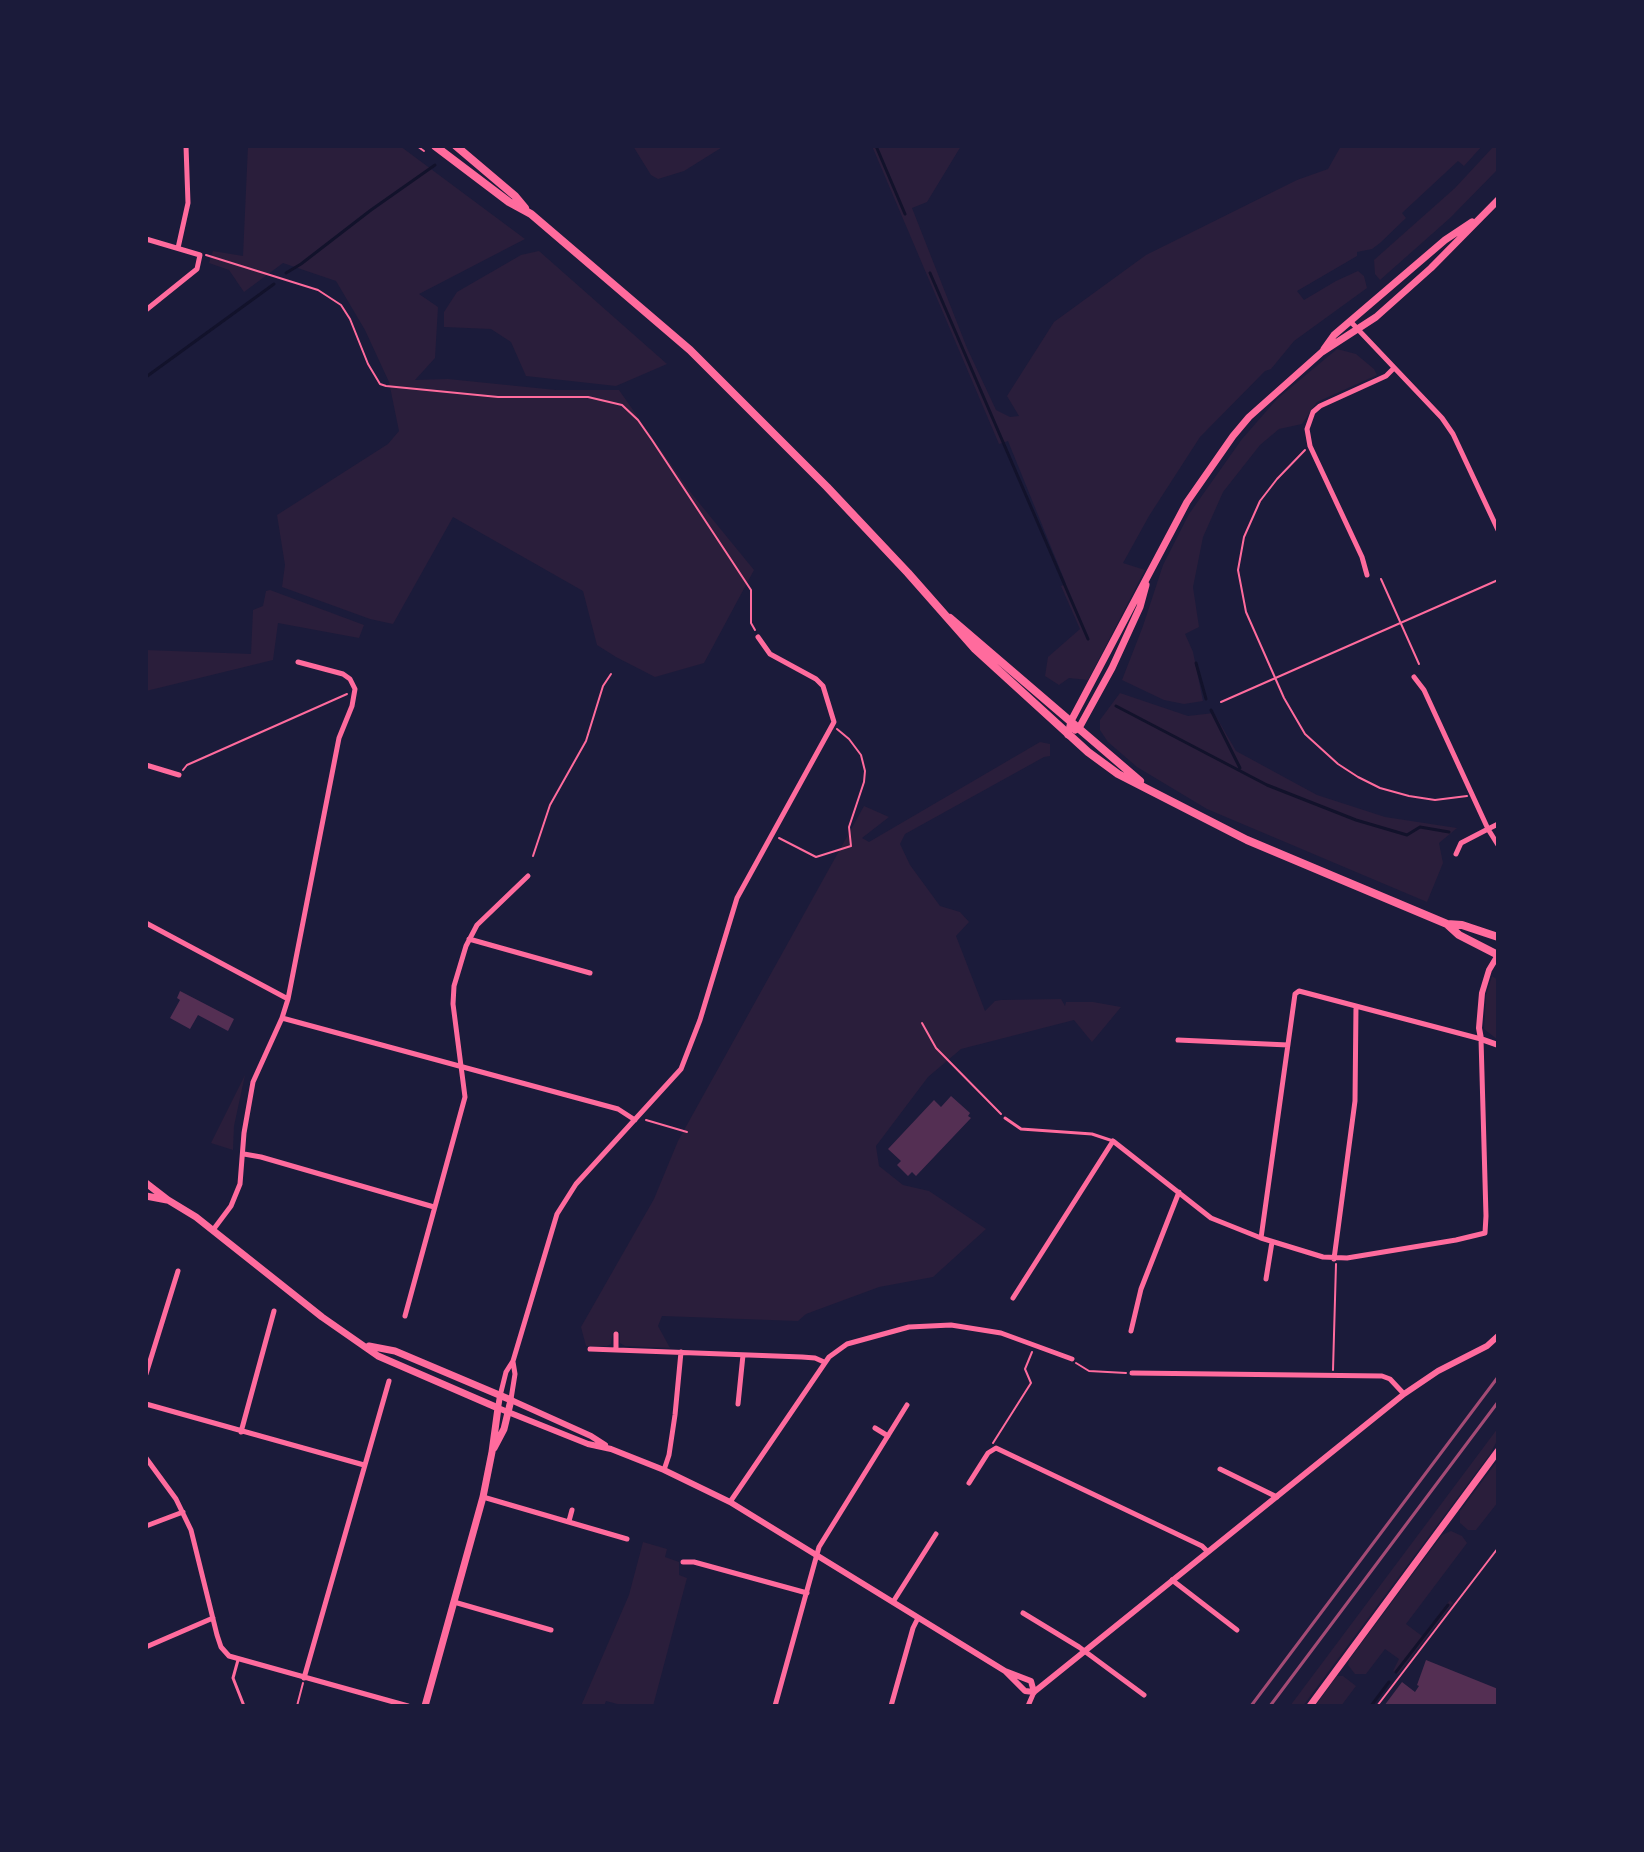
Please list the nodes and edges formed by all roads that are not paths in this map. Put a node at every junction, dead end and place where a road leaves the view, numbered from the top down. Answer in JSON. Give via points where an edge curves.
{"nodes":[{"id":1,"x":186,"y":146,"type":"edge"},
{"id":2,"x":435,"y":146,"type":"edge"},
{"id":3,"x":456,"y":146,"type":"edge"},
{"id":4,"x":1498,"y":200,"type":"edge"},
{"id":5,"x":531,"y":214,"type":"junction"},
{"id":6,"x":1480,"y":216,"type":"junction"},
{"id":7,"x":146,"y":239,"type":"edge"},
{"id":8,"x":178,"y":248,"type":"junction"},
{"id":9,"x":146,"y":310,"type":"edge"},
{"id":10,"x":1350,"y":321,"type":"junction"},
{"id":11,"x":1358,"y":330,"type":"junction"},
{"id":12,"x":1322,"y":352,"type":"junction"},
{"id":13,"x":1394,"y":368,"type":"junction"},
{"id":14,"x":1498,"y":530,"type":"edge"},
{"id":15,"x":1367,"y":575,"type":"dead end"},
{"id":16,"x":1148,"y":579,"type":"junction"},
{"id":17,"x":940,"y":610,"type":"junction"},
{"id":18,"x":758,"y":637,"type":"road end"},
{"id":19,"x":298,"y":662,"type":"dead end"},
{"id":20,"x":1414,"y":677,"type":"dead end"},
{"id":21,"x":1071,"y":721,"type":"junction"},
{"id":22,"x":1079,"y":728,"type":"junction"},
{"id":23,"x":1068,"y":735,"type":"junction"},
{"id":24,"x":146,"y":765,"type":"edge"},
{"id":25,"x":179,"y":775,"type":"road end"},
{"id":26,"x":1144,"y":785,"type":"junction"},
{"id":27,"x":1498,"y":824,"type":"edge"},
{"id":28,"x":1488,"y":829,"type":"junction"},
{"id":29,"x":1498,"y":845,"type":"edge"},
{"id":30,"x":1456,"y":854,"type":"dead end"},
{"id":31,"x":528,"y":876,"type":"dead end"},
{"id":32,"x":146,"y":923,"type":"edge"},
{"id":33,"x":1447,"y":924,"type":"junction"},
{"id":34,"x":1498,"y":937,"type":"edge"},
{"id":35,"x":469,"y":939,"type":"junction"},
{"id":36,"x":1498,"y":955,"type":"edge"},
{"id":37,"x":590,"y":973,"type":"dead end"},
{"id":38,"x":288,"y":999,"type":"junction"},
{"id":39,"x":1356,"y":1006,"type":"junction"},
{"id":40,"x":282,"y":1018,"type":"junction"},
{"id":41,"x":1481,"y":1039,"type":"junction"},
{"id":42,"x":1178,"y":1040,"type":"dead end"},
{"id":43,"x":1288,"y":1045,"type":"junction"},
{"id":44,"x":1498,"y":1045,"type":"edge"},
{"id":45,"x":461,"y":1066,"type":"junction"},
{"id":46,"x":1005,"y":1118,"type":"road end"},
{"id":47,"x":635,"y":1120,"type":"junction"},
{"id":48,"x":1113,"y":1141,"type":"junction"},
{"id":49,"x":244,"y":1154,"type":"junction"},
{"id":50,"x":146,"y":1183,"type":"edge"},
{"id":51,"x":1179,"y":1192,"type":"junction"},
{"id":52,"x":146,"y":1196,"type":"edge"},
{"id":53,"x":168,"y":1200,"type":"junction"},
{"id":54,"x":434,"y":1207,"type":"junction"},
{"id":55,"x":213,"y":1230,"type":"junction"},
{"id":56,"x":1261,"y":1238,"type":"junction"},
{"id":57,"x":1272,"y":1242,"type":"junction"},
{"id":58,"x":1334,"y":1259,"type":"junction"},
{"id":59,"x":178,"y":1271,"type":"dead end"},
{"id":60,"x":1266,"y":1279,"type":"dead end"},
{"id":61,"x":1013,"y":1298,"type":"dead end"},
{"id":62,"x":274,"y":1311,"type":"dead end"},
{"id":63,"x":405,"y":1316,"type":"dead end"},
{"id":64,"x":1131,"y":1331,"type":"dead end"},
{"id":65,"x":616,"y":1334,"type":"dead end"},
{"id":66,"x":1498,"y":1336,"type":"edge"},
{"id":67,"x":367,"y":1346,"type":"junction"},
{"id":68,"x":590,"y":1349,"type":"dead end"},
{"id":69,"x":616,"y":1350,"type":"junction"},
{"id":70,"x":681,"y":1352,"type":"junction"},
{"id":71,"x":743,"y":1355,"type":"junction"},
{"id":72,"x":1072,"y":1359,"type":"road end"},
{"id":73,"x":513,"y":1361,"type":"junction"},
{"id":74,"x":824,"y":1362,"type":"junction"},
{"id":75,"x":1132,"y":1373,"type":"road end"},
{"id":76,"x":146,"y":1374,"type":"edge"},
{"id":77,"x":389,"y":1381,"type":"dead end"},
{"id":78,"x":1404,"y":1394,"type":"junction"},
{"id":79,"x":500,"y":1396,"type":"junction"},
{"id":80,"x":511,"y":1400,"type":"junction"},
{"id":81,"x":146,"y":1404,"type":"edge"},
{"id":82,"x":738,"y":1404,"type":"dead end"},
{"id":83,"x":907,"y":1405,"type":"dead end"},
{"id":84,"x":498,"y":1408,"type":"junction"},
{"id":85,"x":509,"y":1412,"type":"junction"},
{"id":86,"x":875,"y":1428,"type":"dead end"},
{"id":87,"x":241,"y":1432,"type":"junction"},
{"id":88,"x":888,"y":1436,"type":"junction"},
{"id":89,"x":611,"y":1449,"type":"junction"},
{"id":90,"x":1498,"y":1451,"type":"edge"},
{"id":91,"x":492,"y":1452,"type":"junction"},
{"id":92,"x":146,"y":1458,"type":"edge"},
{"id":93,"x":364,"y":1465,"type":"junction"},
{"id":94,"x":1220,"y":1469,"type":"dead end"},
{"id":95,"x":664,"y":1470,"type":"junction"},
{"id":96,"x":969,"y":1483,"type":"dead end"},
{"id":97,"x":483,"y":1497,"type":"junction"},
{"id":98,"x":1278,"y":1497,"type":"junction"},
{"id":99,"x":730,"y":1502,"type":"junction"},
{"id":100,"x":572,"y":1510,"type":"dead end"},
{"id":101,"x":183,"y":1512,"type":"junction"},
{"id":102,"x":569,"y":1521,"type":"junction"},
{"id":103,"x":146,"y":1526,"type":"edge"},
{"id":104,"x":936,"y":1534,"type":"dead end"},
{"id":105,"x":627,"y":1539,"type":"dead end"},
{"id":106,"x":1207,"y":1551,"type":"junction"},
{"id":107,"x":817,"y":1555,"type":"junction"},
{"id":108,"x":683,"y":1562,"type":"dead end"},
{"id":109,"x":1171,"y":1580,"type":"junction"},
{"id":110,"x":807,"y":1593,"type":"junction"},
{"id":111,"x":454,"y":1602,"type":"junction"},
{"id":112,"x":893,"y":1602,"type":"junction"},
{"id":113,"x":1023,"y":1613,"type":"dead end"},
{"id":114,"x":213,"y":1618,"type":"junction"},
{"id":115,"x":918,"y":1618,"type":"junction"},
{"id":116,"x":551,"y":1630,"type":"dead end"},
{"id":117,"x":1237,"y":1630,"type":"dead end"},
{"id":118,"x":146,"y":1647,"type":"edge"},
{"id":119,"x":1083,"y":1650,"type":"junction"},
{"id":120,"x":238,"y":1660,"type":"junction"},
{"id":121,"x":304,"y":1678,"type":"junction"},
{"id":122,"x":1034,"y":1692,"type":"junction"},
{"id":123,"x":1144,"y":1695,"type":"dead end"},
{"id":124,"x":244,"y":1706,"type":"edge"},
{"id":125,"x":408,"y":1706,"type":"edge"},
{"id":126,"x":425,"y":1706,"type":"edge"},
{"id":127,"x":775,"y":1706,"type":"edge"},
{"id":128,"x":891,"y":1706,"type":"edge"},
{"id":129,"x":1028,"y":1706,"type":"edge"},
{"id":130,"x":1310,"y":1706,"type":"edge"}],
"edges":[{"from":1,"to":8,"type":"street","via":[[188,203]]},
{"from":2,"to":5,"type":"main road"},
{"from":3,"to":5,"type":"main road"},
{"from":4,"to":6,"type":"main road"},
{"from":5,"to":17,"type":"main road","via":[[699,359]]},
{"from":6,"to":10,"type":"main road"},
{"from":6,"to":11,"type":"main road","via":[[1431,268]]},
{"from":7,"to":8,"type":"street"},
{"from":8,"to":9,"type":"street","via":[[200,255],[197,269]]},
{"from":10,"to":11,"type":"street"},
{"from":10,"to":12,"type":"main road"},
{"from":11,"to":12,"type":"main road"},
{"from":11,"to":13,"type":"street"},
{"from":12,"to":16,"type":"main road","via":[[1233,436],[1187,502]]},
{"from":13,"to":14,"type":"street","via":[[1453,434]]},
{"from":13,"to":15,"type":"street","via":[[1327,402],[1313,412],[1307,429]]},
{"from":16,"to":21,"type":"main road"},
{"from":16,"to":22,"type":"main road","via":[[1112,668]]},
{"from":17,"to":21,"type":"main road"},
{"from":17,"to":23,"type":"main road"},
{"from":18,"to":47,"type":"street","via":[[770,654],[823,686],[833,726],[737,898],[687,1057]]},
{"from":19,"to":38,"type":"street","via":[[343,674],[355,689],[339,738]]},
{"from":20,"to":28,"type":"street"},
{"from":21,"to":22,"type":"main road"},
{"from":21,"to":23,"type":"main road"},
{"from":22,"to":23,"type":"main road"},
{"from":22,"to":26,"type":"main road"},
{"from":23,"to":26,"type":"main road","via":[[1118,774]]},
{"from":24,"to":25,"type":"street"},
{"from":26,"to":33,"type":"main road","via":[[1247,840]]},
{"from":27,"to":28,"type":"street"},
{"from":28,"to":29,"type":"street"},
{"from":28,"to":30,"type":"street","via":[[1461,843]]},
{"from":31,"to":35,"type":"street"},
{"from":32,"to":38,"type":"street"},
{"from":33,"to":34,"type":"main road"},
{"from":33,"to":36,"type":"main road"},
{"from":35,"to":37,"type":"street"},
{"from":35,"to":45,"type":"street","via":[[452,997]]},
{"from":36,"to":41,"type":"street","via":[[1482,993]]},
{"from":38,"to":40,"type":"street"},
{"from":39,"to":41,"type":"street"},
{"from":39,"to":43,"type":"street","via":[[1299,991]]},
{"from":39,"to":58,"type":"street","via":[[1355,1101]]},
{"from":40,"to":45,"type":"street"},
{"from":40,"to":49,"type":"street","via":[[253,1082]]},
{"from":41,"to":44,"type":"street"},
{"from":41,"to":58,"type":"street","via":[[1485,1233]]},
{"from":42,"to":43,"type":"street"},
{"from":43,"to":56,"type":"street"},
{"from":45,"to":47,"type":"street","via":[[618,1109]]},
{"from":45,"to":54,"type":"street","via":[[465,1097]]},
{"from":46,"to":48,"type":"lane","via":[[1021,1129],[1092,1134]]},
{"from":47,"to":73,"type":"street","via":[[576,1184],[557,1214]]},
{"from":48,"to":51,"type":"street"},
{"from":48,"to":61,"type":"street"},
{"from":49,"to":54,"type":"street"},
{"from":49,"to":55,"type":"street","via":[[236,1196]]},
{"from":50,"to":53,"type":"main road"},
{"from":51,"to":56,"type":"street","via":[[1211,1218]]},
{"from":51,"to":64,"type":"street","via":[[1141,1289]]},
{"from":52,"to":53,"type":"main road"},
{"from":53,"to":55,"type":"main road"},
{"from":54,"to":63,"type":"street"},
{"from":55,"to":67,"type":"main road"},
{"from":56,"to":57,"type":"street"},
{"from":57,"to":58,"type":"street"},
{"from":57,"to":60,"type":"street"},
{"from":59,"to":76,"type":"street"},
{"from":62,"to":87,"type":"street"},
{"from":65,"to":69,"type":"street"},
{"from":66,"to":78,"type":"street"},
{"from":67,"to":79,"type":"main road","via":[[395,1351]]},
{"from":67,"to":84,"type":"main road","via":[[392,1363]]},
{"from":68,"to":69,"type":"street"},
{"from":69,"to":70,"type":"street"},
{"from":70,"to":71,"type":"street"},
{"from":70,"to":95,"type":"street"},
{"from":71,"to":74,"type":"street"},
{"from":71,"to":82,"type":"street"},
{"from":72,"to":74,"type":"street","via":[[988,1330],[936,1325],[864,1338]]},
{"from":73,"to":79,"type":"street"},
{"from":73,"to":80,"type":"street"},
{"from":74,"to":99,"type":"street"},
{"from":75,"to":78,"type":"street","via":[[1382,1376]]},
{"from":77,"to":93,"type":"street"},
{"from":78,"to":98,"type":"street"},
{"from":79,"to":80,"type":"main road"},
{"from":79,"to":84,"type":"street"},
{"from":80,"to":85,"type":"main road"},
{"from":80,"to":89,"type":"street"},
{"from":81,"to":87,"type":"street"},
{"from":83,"to":88,"type":"street"},
{"from":84,"to":85,"type":"street"},
{"from":84,"to":91,"type":"main road"},
{"from":85,"to":89,"type":"street"},
{"from":85,"to":91,"type":"main road"},
{"from":86,"to":88,"type":"street"},
{"from":87,"to":93,"type":"street"},
{"from":88,"to":107,"type":"street"},
{"from":89,"to":95,"type":"street"},
{"from":90,"to":130,"type":"main road"},
{"from":91,"to":97,"type":"main road"},
{"from":92,"to":101,"type":"street"},
{"from":93,"to":121,"type":"street"},
{"from":94,"to":98,"type":"street"},
{"from":95,"to":99,"type":"street"},
{"from":96,"to":106,"type":"street","via":[[993,1448]]},
{"from":97,"to":102,"type":"street"},
{"from":97,"to":111,"type":"main road"},
{"from":98,"to":106,"type":"street"},
{"from":99,"to":107,"type":"street"},
{"from":100,"to":102,"type":"street"},
{"from":101,"to":103,"type":"street"},
{"from":101,"to":114,"type":"street"},
{"from":102,"to":105,"type":"street"},
{"from":104,"to":112,"type":"street"},
{"from":106,"to":109,"type":"street"},
{"from":107,"to":110,"type":"street"},
{"from":107,"to":112,"type":"street"},
{"from":108,"to":110,"type":"street"},
{"from":109,"to":117,"type":"street"},
{"from":109,"to":119,"type":"street"},
{"from":110,"to":127,"type":"street"},
{"from":111,"to":116,"type":"street"},
{"from":111,"to":126,"type":"main road"},
{"from":112,"to":115,"type":"street"},
{"from":113,"to":119,"type":"street"},
{"from":114,"to":118,"type":"street"},
{"from":114,"to":120,"type":"street","via":[[221,1647]]},
{"from":115,"to":122,"type":"street","via":[[1031,1681]]},
{"from":115,"to":128,"type":"street"},
{"from":119,"to":122,"type":"street"},
{"from":119,"to":123,"type":"street"},
{"from":120,"to":121,"type":"street"},
{"from":120,"to":124,"type":"lane","via":[[233,1678]]},
{"from":121,"to":125,"type":"street"},
{"from":122,"to":129,"type":"street"}]}
